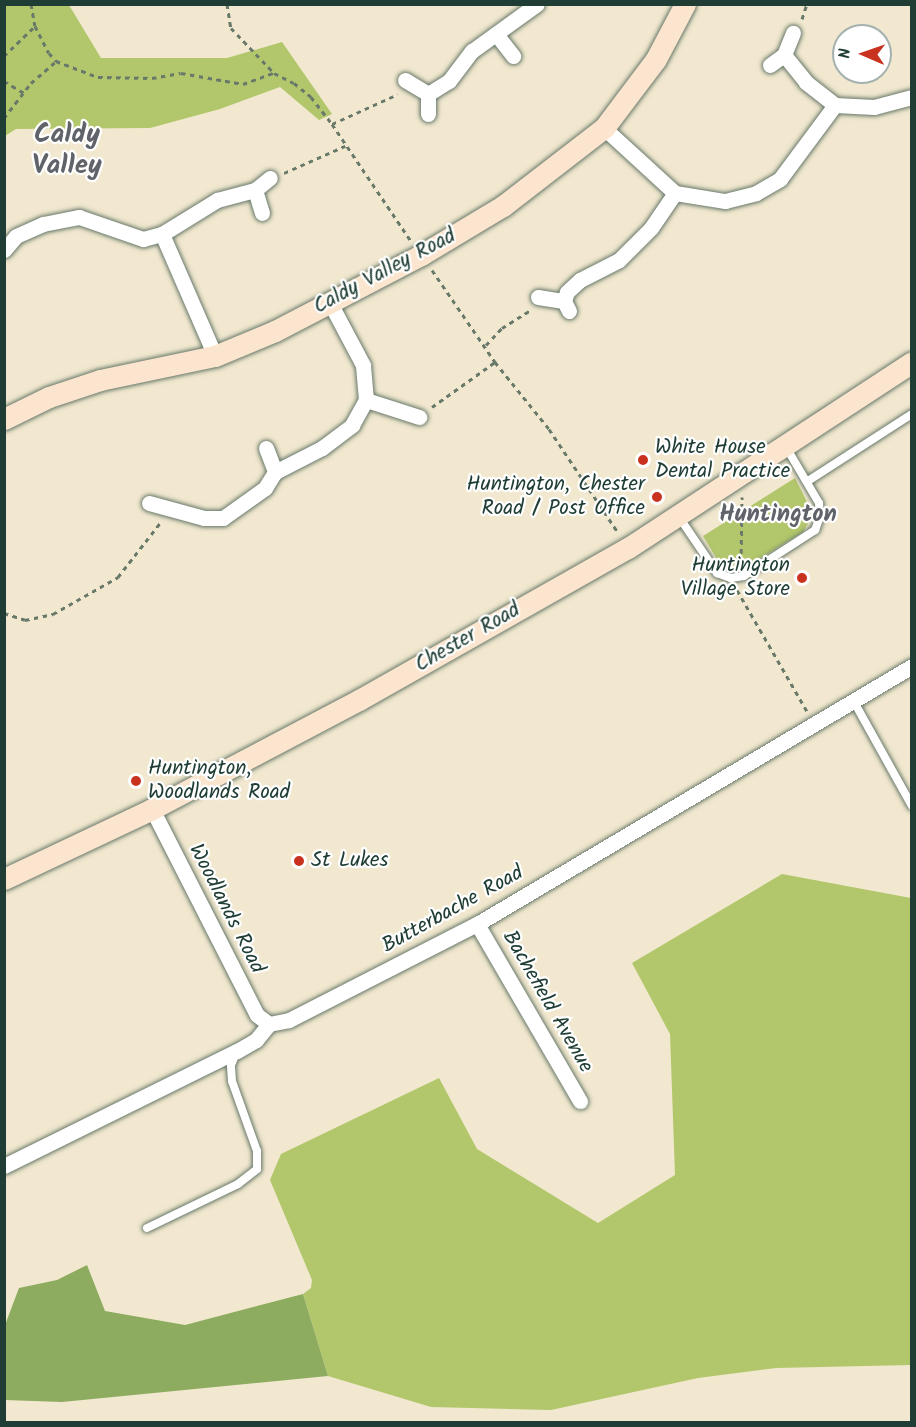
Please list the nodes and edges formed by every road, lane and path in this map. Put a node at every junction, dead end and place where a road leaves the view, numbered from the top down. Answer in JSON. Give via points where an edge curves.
{"nodes":[{"id":1,"x":31,"y":4,"type":"edge"},
{"id":2,"x":227,"y":4,"type":"edge"},
{"id":3,"x":537,"y":4,"type":"edge"},
{"id":4,"x":685,"y":4,"type":"edge"},
{"id":5,"x":35,"y":26,"type":"junction"},
{"id":6,"x":794,"y":33,"type":"dead end"},
{"id":7,"x":495,"y":34,"type":"junction"},
{"id":8,"x":4,"y":56,"type":"edge"},
{"id":9,"x":513,"y":56,"type":"dead end"},
{"id":10,"x":784,"y":56,"type":"junction"},
{"id":11,"x":56,"y":62,"type":"junction"},
{"id":12,"x":770,"y":65,"type":"dead end"},
{"id":13,"x":274,"y":73,"type":"junction"},
{"id":14,"x":4,"y":81,"type":"edge"},
{"id":15,"x":416,"y":87,"type":"junction"},
{"id":16,"x":24,"y":93,"type":"junction"},
{"id":17,"x":912,"y":97,"type":"edge"},
{"id":18,"x":835,"y":105,"type":"junction"},
{"id":19,"x":428,"y":114,"type":"dead end"},
{"id":20,"x":4,"y":118,"type":"edge"},
{"id":21,"x":332,"y":124,"type":"junction"},
{"id":22,"x":604,"y":128,"type":"junction"},
{"id":23,"x":345,"y":146,"type":"junction"},
{"id":24,"x":270,"y":178,"type":"joint"},
{"id":25,"x":255,"y":190,"type":"junction"},
{"id":26,"x":675,"y":193,"type":"junction"},
{"id":27,"x":262,"y":213,"type":"dead end"},
{"id":28,"x":162,"y":234,"type":"junction"},
{"id":29,"x":4,"y":250,"type":"edge"},
{"id":30,"x":422,"y":255,"type":"junction"},
{"id":31,"x":329,"y":301,"type":"junction"},
{"id":32,"x":556,"y":302,"type":"joint"},
{"id":33,"x":486,"y":345,"type":"junction"},
{"id":34,"x":215,"y":356,"type":"junction"},
{"id":35,"x":495,"y":362,"type":"junction"},
{"id":36,"x":912,"y":362,"type":"edge"},
{"id":37,"x":366,"y":400,"type":"junction"},
{"id":38,"x":912,"y":414,"type":"edge"},
{"id":39,"x":419,"y":417,"type":"joint"},
{"id":40,"x":4,"y":419,"type":"edge"},
{"id":41,"x":784,"y":443,"type":"junction"},
{"id":42,"x":266,"y":448,"type":"dead end"},
{"id":43,"x":742,"y":471,"type":"junction"},
{"id":44,"x":275,"y":472,"type":"junction"},
{"id":45,"x":808,"y":481,"type":"junction"},
{"id":46,"x":149,"y":504,"type":"dead end"},
{"id":47,"x":170,"y":509,"type":"junction"},
{"id":48,"x":677,"y":513,"type":"junction"},
{"id":49,"x":628,"y":548,"type":"junction"},
{"id":50,"x":741,"y":577,"type":"junction"},
{"id":51,"x":731,"y":578,"type":"junction"},
{"id":52,"x":4,"y":613,"type":"edge"},
{"id":53,"x":912,"y":666,"type":"edge"},
{"id":54,"x":853,"y":700,"type":"junction"},
{"id":55,"x":814,"y":723,"type":"junction"},
{"id":56,"x":912,"y":806,"type":"edge"},
{"id":57,"x":152,"y":809,"type":"junction"},
{"id":58,"x":4,"y":879,"type":"edge"},
{"id":59,"x":477,"y":924,"type":"junction"},
{"id":60,"x":269,"y":1024,"type":"junction"},
{"id":61,"x":237,"y":1052,"type":"junction"},
{"id":62,"x":580,"y":1101,"type":"dead end"},
{"id":63,"x":4,"y":1166,"type":"edge"},
{"id":64,"x":147,"y":1228,"type":"dead end"}],
"edges":[{"from":1,"to":5,"type":"path"},
{"from":2,"to":13,"type":"path","via":[[231,28]]},
{"from":3,"to":7,"type":"street"},
{"from":4,"to":22,"type":"main road","name":"Caldy Valley Road","via":[[656,59]]},
{"from":5,"to":8,"type":"path"},
{"from":5,"to":11,"type":"path"},
{"from":6,"to":10,"type":"street"},
{"from":7,"to":9,"type":"street"},
{"from":7,"to":15,"type":"street","via":[[472,51],[449,81]]},
{"from":10,"to":12,"type":"street"},
{"from":10,"to":18,"type":"street"},
{"from":11,"to":13,"type":"path","via":[[98,77],[152,78],[181,73],[243,84]]},
{"from":11,"to":16,"type":"path"},
{"from":13,"to":21,"type":"path","via":[[311,97]]},
{"from":14,"to":16,"type":"path"},
{"from":15,"to":19,"type":"street"},
{"from":15,"to":21,"type":"path"},
{"from":16,"to":20,"type":"path"},
{"from":17,"to":18,"type":"street","via":[[873,107]]},
{"from":18,"to":26,"type":"street","via":[[780,179],[756,193],[725,201]]},
{"from":21,"to":23,"type":"path"},
{"from":22,"to":26,"type":"street"},
{"from":22,"to":30,"type":"main road","name":"Caldy Valley Road","via":[[503,206]]},
{"from":23,"to":24,"type":"path"},
{"from":23,"to":30,"type":"path"},
{"from":24,"to":25,"type":"street"},
{"from":25,"to":27,"type":"street"},
{"from":25,"to":28,"type":"street","via":[[217,200]]},
{"from":26,"to":32,"type":"street","via":[[651,228],[619,260],[580,280]]},
{"from":28,"to":29,"type":"street","via":[[143,239],[79,217],[43,224],[16,236]]},
{"from":28,"to":34,"type":"street"},
{"from":30,"to":31,"type":"main road","name":"Caldy Valley Road"},
{"from":30,"to":33,"type":"path"},
{"from":31,"to":34,"type":"main road","name":"Caldy Valley Road","via":[[275,332]]},
{"from":31,"to":37,"type":"street","via":[[363,365]]},
{"from":32,"to":33,"type":"path","via":[[502,328]]},
{"from":33,"to":35,"type":"path"},
{"from":34,"to":40,"type":"main road","name":"Caldy Valley Road","via":[[99,380],[49,397]]},
{"from":35,"to":39,"type":"path"},
{"from":35,"to":49,"type":"path","via":[[549,429]]},
{"from":36,"to":41,"type":"main road","name":"Chester Road"},
{"from":37,"to":39,"type":"street"},
{"from":37,"to":44,"type":"street","via":[[344,430],[322,448]]},
{"from":38,"to":45,"type":"lane"},
{"from":41,"to":43,"type":"main road","name":"Chester Road"},
{"from":41,"to":45,"type":"lane"},
{"from":42,"to":44,"type":"street"},
{"from":43,"to":48,"type":"main road","name":"Chester Road"},
{"from":43,"to":50,"type":"path"},
{"from":44,"to":47,"type":"street","via":[[265,488],[223,518],[204,519]]},
{"from":45,"to":50,"type":"lane","via":[[819,503],[820,517],[814,530]]},
{"from":46,"to":47,"type":"street"},
{"from":47,"to":52,"type":"path","via":[[118,577],[53,614],[24,620]]},
{"from":48,"to":49,"type":"main road","name":"Chester Road"},
{"from":48,"to":51,"type":"lane","via":[[717,573]]},
{"from":49,"to":57,"type":"main road","name":"Chester Road","via":[[359,700]]},
{"from":50,"to":51,"type":"lane"},
{"from":51,"to":55,"type":"path"},
{"from":53,"to":54,"type":"street","name":"Butterbache Road"},
{"from":54,"to":55,"type":"street","name":"Butterbache Road"},
{"from":54,"to":56,"type":"lane"},
{"from":55,"to":59,"type":"street","name":"Butterbache Road"},
{"from":57,"to":58,"type":"main road","name":"Chester Road"},
{"from":57,"to":60,"type":"street","name":"Woodlands Road","via":[[257,1015]]},
{"from":59,"to":60,"type":"street","name":"Butterbache Road","via":[[289,1020]]},
{"from":59,"to":62,"type":"street","name":"Bachefield Avenue"},
{"from":60,"to":61,"type":"street","name":"Butterbache Road","via":[[256,1040]]},
{"from":61,"to":63,"type":"street","name":"Butterbache Road"},
{"from":61,"to":64,"type":"lane","via":[[231,1065],[232,1081],[257,1151],[257,1169],[244,1181]]}]}
